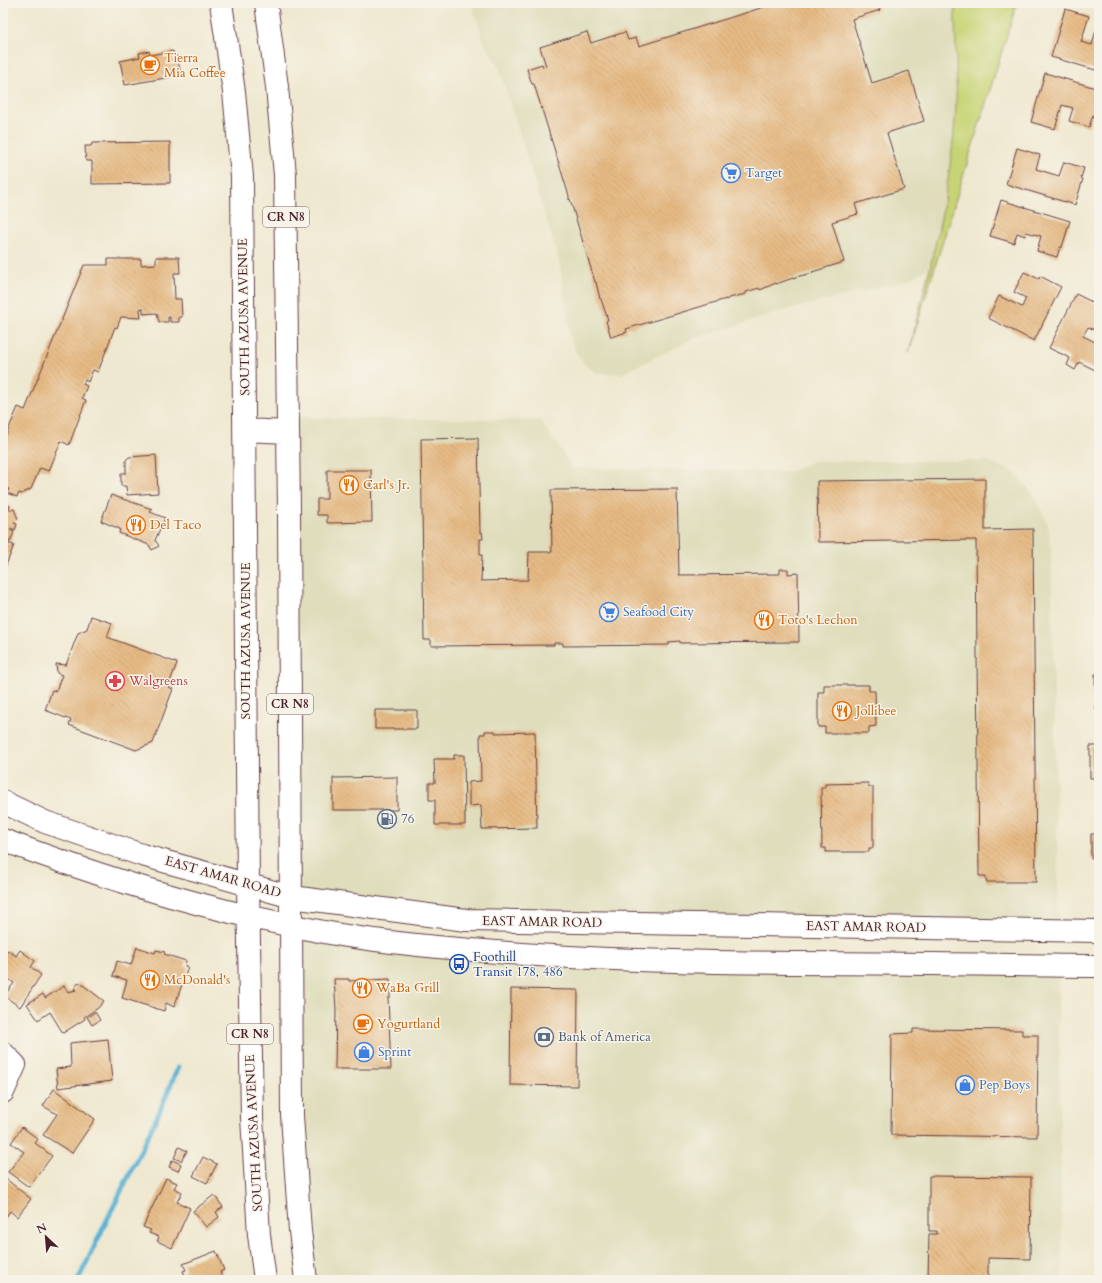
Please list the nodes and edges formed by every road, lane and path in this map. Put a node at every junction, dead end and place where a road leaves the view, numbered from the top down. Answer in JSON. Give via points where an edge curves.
{"nodes":[{"id":1,"x":221,"y":3,"type":"edge"},
{"id":2,"x":266,"y":3,"type":"edge"},
{"id":3,"x":245,"y":430,"type":"junction"},
{"id":4,"x":288,"y":432,"type":"junction"},
{"id":5,"x":3,"y":802,"type":"edge"},
{"id":6,"x":3,"y":840,"type":"edge"},
{"id":7,"x":248,"y":884,"type":"junction"},
{"id":8,"x":292,"y":897,"type":"junction"},
{"id":9,"x":248,"y":917,"type":"junction"},
{"id":10,"x":292,"y":926,"type":"junction"},
{"id":11,"x":1099,"y":931,"type":"edge"},
{"id":12,"x":1099,"y":966,"type":"edge"},
{"id":13,"x":9,"y":1059,"type":"edge"},
{"id":14,"x":3,"y":1092,"type":"edge"},
{"id":15,"x":265,"y":1280,"type":"edge"},
{"id":16,"x":306,"y":1280,"type":"edge"}],
"edges":[{"from":1,"to":3,"type":"main road","name":"SOUTH AZUSA AVENUE","number":"CR N8","via":[[234,92],[242,177]]},
{"from":2,"to":4,"type":"main road","number":"CR N8","via":[[285,175]]},
{"from":3,"to":4,"type":"main road"},
{"from":3,"to":7,"type":"main road","name":"SOUTH AZUSA AVENUE","number":"CR N8"},
{"from":4,"to":8,"type":"main road","number":"CR N8"},
{"from":5,"to":7,"type":"main road","name":"EAST AMAR ROAD","via":[[45,822],[142,855]]},
{"from":6,"to":9,"type":"main road","via":[[56,861],[135,887]]},
{"from":7,"to":8,"type":"main road","name":"EAST AMAR ROAD"},
{"from":7,"to":9,"type":"main road","name":"SOUTH AZUSA AVENUE","number":"CR N8"},
{"from":8,"to":10,"type":"main road","number":"CR N8"},
{"from":8,"to":11,"type":"main road","name":"EAST AMAR ROAD","via":[[475,921]]},
{"from":9,"to":10,"type":"main road"},
{"from":9,"to":15,"type":"main road","name":"SOUTH AZUSA AVENUE","number":"CR N8","via":[[252,1117],[259,1235]]},
{"from":10,"to":12,"type":"main road","via":[[445,948],[591,960]]},
{"from":10,"to":16,"type":"main road","number":"CR N8","via":[[292,1116]]},
{"from":13,"to":14,"type":"main road"}]}
